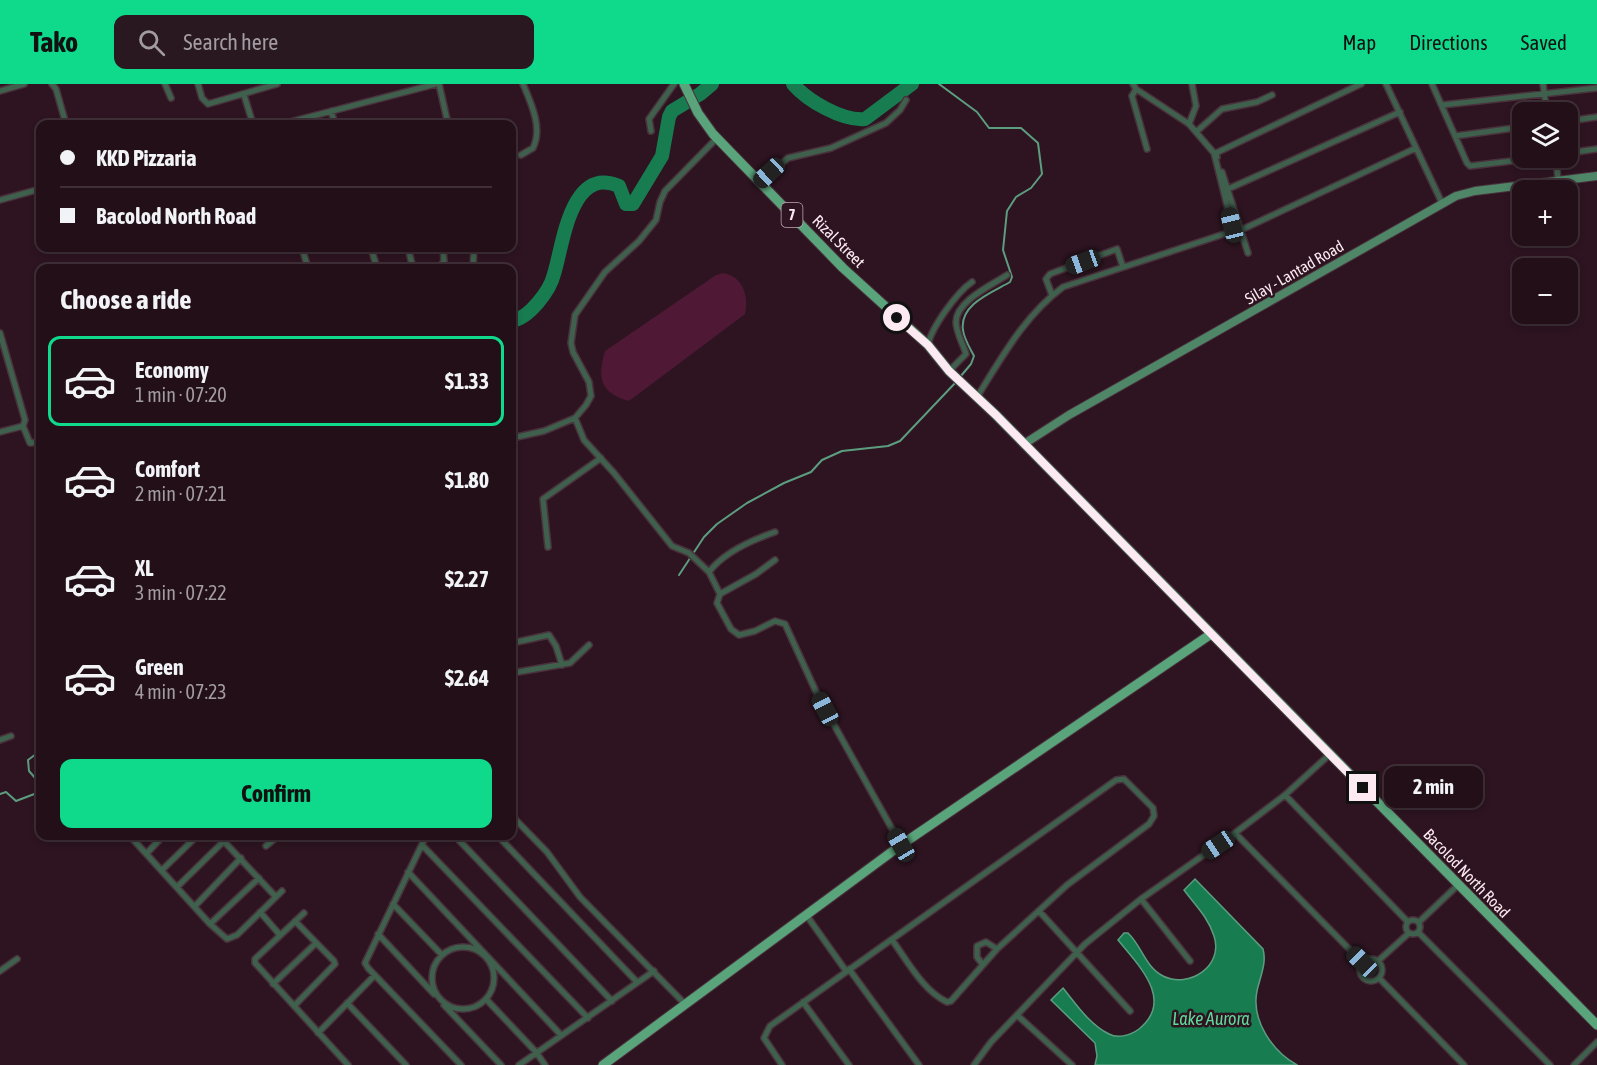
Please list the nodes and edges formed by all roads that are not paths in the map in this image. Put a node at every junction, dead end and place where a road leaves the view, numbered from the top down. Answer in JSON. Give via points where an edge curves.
{"nodes":[{"id":1,"x":24,"y":84,"type":"edge"},
{"id":2,"x":52,"y":84,"type":"edge"},
{"id":3,"x":165,"y":84,"type":"edge"},
{"id":4,"x":198,"y":84,"type":"edge"},
{"id":5,"x":277,"y":84,"type":"edge"},
{"id":6,"x":438,"y":84,"type":"edge"},
{"id":7,"x":523,"y":84,"type":"edge"},
{"id":8,"x":674,"y":84,"type":"edge"},
{"id":9,"x":684,"y":84,"type":"edge"},
{"id":10,"x":1192,"y":84,"type":"edge"},
{"id":11,"x":1361,"y":84,"type":"edge"},
{"id":12,"x":1386,"y":84,"type":"edge"},
{"id":13,"x":1432,"y":84,"type":"edge"},
{"id":14,"x":1543,"y":84,"type":"edge"},
{"id":15,"x":259,"y":86,"type":"edge"},
{"id":16,"x":1135,"y":86,"type":"edge"},
{"id":17,"x":412,"y":87,"type":"edge"},
{"id":18,"x":1597,"y":88,"type":"edge"},
{"id":19,"x":0,"y":91,"type":"edge"},
{"id":20,"x":1544,"y":94,"type":"junction"},
{"id":21,"x":244,"y":95,"type":"junction"},
{"id":22,"x":1272,"y":95,"type":"dead end"},
{"id":23,"x":171,"y":98,"type":"dead end"},
{"id":24,"x":906,"y":100,"type":"dead end"},
{"id":25,"x":1545,"y":102,"type":"edge"},
{"id":26,"x":1442,"y":105,"type":"junction"},
{"id":27,"x":331,"y":111,"type":"junction"},
{"id":28,"x":1400,"y":112,"type":"junction"},
{"id":29,"x":1597,"y":117,"type":"edge"},
{"id":30,"x":65,"y":120,"type":"edge"},
{"id":31,"x":252,"y":120,"type":"edge"},
{"id":32,"x":297,"y":120,"type":"edge"},
{"id":33,"x":334,"y":120,"type":"edge"},
{"id":34,"x":447,"y":120,"type":"edge"},
{"id":35,"x":1578,"y":120,"type":"edge"},
{"id":36,"x":1189,"y":124,"type":"junction"},
{"id":37,"x":1512,"y":128,"type":"edge"},
{"id":38,"x":651,"y":132,"type":"dead end"},
{"id":39,"x":1196,"y":132,"type":"junction"},
{"id":40,"x":1455,"y":136,"type":"junction"},
{"id":41,"x":717,"y":138,"type":"junction"},
{"id":42,"x":1416,"y":148,"type":"junction"},
{"id":43,"x":1147,"y":149,"type":"dead end"},
{"id":44,"x":1597,"y":149,"type":"edge"},
{"id":45,"x":1578,"y":152,"type":"edge"},
{"id":46,"x":521,"y":155,"type":"dead end"},
{"id":47,"x":1512,"y":161,"type":"edge"},
{"id":48,"x":1557,"y":168,"type":"edge"},
{"id":49,"x":1597,"y":176,"type":"edge"},
{"id":50,"x":1558,"y":180,"type":"joint"},
{"id":51,"x":760,"y":182,"type":"junction"},
{"id":52,"x":1512,"y":186,"type":"edge"},
{"id":53,"x":1228,"y":189,"type":"junction"},
{"id":54,"x":36,"y":190,"type":"edge"},
{"id":55,"x":0,"y":200,"type":"edge"},
{"id":56,"x":1442,"y":202,"type":"junction"},
{"id":57,"x":1241,"y":230,"type":"junction"},
{"id":58,"x":1248,"y":253,"type":"dead end"},
{"id":59,"x":1123,"y":267,"type":"junction"},
{"id":60,"x":1007,"y":275,"type":"dead end"},
{"id":61,"x":972,"y":282,"type":"dead end"},
{"id":62,"x":1052,"y":295,"type":"junction"},
{"id":63,"x":0,"y":333,"type":"edge"},
{"id":64,"x":928,"y":345,"type":"junction"},
{"id":65,"x":7,"y":361,"type":"junction"},
{"id":66,"x":0,"y":363,"type":"edge"},
{"id":67,"x":950,"y":373,"type":"junction"},
{"id":68,"x":962,"y":383,"type":"joint"},
{"id":69,"x":977,"y":397,"type":"junction"},
{"id":70,"x":575,"y":418,"type":"junction"},
{"id":71,"x":23,"y":426,"type":"junction"},
{"id":72,"x":0,"y":432,"type":"edge"},
{"id":73,"x":516,"y":437,"type":"edge"},
{"id":74,"x":36,"y":442,"type":"edge"},
{"id":75,"x":1024,"y":444,"type":"junction"},
{"id":76,"x":601,"y":458,"type":"junction"},
{"id":77,"x":775,"y":532,"type":"dead end"},
{"id":78,"x":548,"y":547,"type":"dead end"},
{"id":79,"x":775,"y":560,"type":"dead end"},
{"id":80,"x":709,"y":572,"type":"junction"},
{"id":81,"x":720,"y":594,"type":"junction"},
{"id":82,"x":1211,"y":634,"type":"junction"},
{"id":83,"x":516,"y":642,"type":"edge"},
{"id":84,"x":589,"y":645,"type":"dead end"},
{"id":85,"x":562,"y":665,"type":"junction"},
{"id":86,"x":516,"y":672,"type":"edge"},
{"id":87,"x":11,"y":736,"type":"dead end"},
{"id":88,"x":0,"y":740,"type":"edge"},
{"id":89,"x":1329,"y":754,"type":"junction"},
{"id":90,"x":1285,"y":795,"type":"junction"},
{"id":91,"x":516,"y":820,"type":"edge"},
{"id":92,"x":1235,"y":833,"type":"junction"},
{"id":93,"x":134,"y":840,"type":"edge"},
{"id":94,"x":159,"y":840,"type":"edge"},
{"id":95,"x":193,"y":840,"type":"edge"},
{"id":96,"x":274,"y":840,"type":"edge"},
{"id":97,"x":424,"y":840,"type":"edge"},
{"id":98,"x":459,"y":840,"type":"edge"},
{"id":99,"x":502,"y":840,"type":"edge"},
{"id":100,"x":224,"y":841,"type":"joint"},
{"id":101,"x":422,"y":845,"type":"junction"},
{"id":102,"x":901,"y":845,"type":"junction"},
{"id":103,"x":266,"y":846,"type":"dead end"},
{"id":104,"x":147,"y":853,"type":"junction"},
{"id":105,"x":241,"y":858,"type":"junction"},
{"id":106,"x":162,"y":870,"type":"junction"},
{"id":107,"x":408,"y":872,"type":"junction"},
{"id":108,"x":259,"y":878,"type":"junction"},
{"id":109,"x":1458,"y":885,"type":"junction"},
{"id":110,"x":177,"y":887,"type":"junction"},
{"id":111,"x":282,"y":891,"type":"dead end"},
{"id":112,"x":276,"y":897,"type":"junction"},
{"id":113,"x":1141,"y":899,"type":"junction"},
{"id":114,"x":393,"y":904,"type":"junction"},
{"id":115,"x":195,"y":906,"type":"junction"},
{"id":116,"x":1039,"y":911,"type":"junction"},
{"id":117,"x":260,"y":912,"type":"junction"},
{"id":118,"x":304,"y":914,"type":"dead end"},
{"id":119,"x":807,"y":916,"type":"junction"},
{"id":120,"x":295,"y":921,"type":"junction"},
{"id":121,"x":1408,"y":922,"type":"junction"},
{"id":122,"x":1419,"y":922,"type":"junction"},
{"id":123,"x":210,"y":924,"type":"junction"},
{"id":124,"x":1418,"y":932,"type":"junction"},
{"id":125,"x":1409,"y":933,"type":"junction"},
{"id":126,"x":378,"y":934,"type":"junction"},
{"id":127,"x":280,"y":935,"type":"junction"},
{"id":128,"x":892,"y":940,"type":"junction"},
{"id":129,"x":316,"y":943,"type":"junction"},
{"id":130,"x":997,"y":949,"type":"junction"},
{"id":131,"x":1075,"y":953,"type":"junction"},
{"id":132,"x":485,"y":954,"type":"junction"},
{"id":133,"x":442,"y":955,"type":"junction"},
{"id":134,"x":17,"y":959,"type":"dead end"},
{"id":135,"x":1190,"y":961,"type":"dead end"},
{"id":136,"x":1378,"y":961,"type":"junction"},
{"id":137,"x":1362,"y":962,"type":"junction"},
{"id":138,"x":983,"y":965,"type":"junction"},
{"id":139,"x":848,"y":970,"type":"junction"},
{"id":140,"x":0,"y":971,"type":"edge"},
{"id":141,"x":654,"y":971,"type":"junction"},
{"id":142,"x":375,"y":975,"type":"junction"},
{"id":143,"x":1379,"y":978,"type":"junction"},
{"id":144,"x":637,"y":982,"type":"junction"},
{"id":145,"x":273,"y":984,"type":"junction"},
{"id":146,"x":486,"y":999,"type":"junction"},
{"id":147,"x":440,"y":1000,"type":"junction"},
{"id":148,"x":612,"y":1001,"type":"junction"},
{"id":149,"x":803,"y":1002,"type":"junction"},
{"id":150,"x":347,"y":1003,"type":"junction"},
{"id":151,"x":685,"y":1004,"type":"junction"},
{"id":152,"x":294,"y":1006,"type":"junction"},
{"id":153,"x":1130,"y":1011,"type":"dead end"},
{"id":154,"x":1017,"y":1015,"type":"junction"},
{"id":155,"x":588,"y":1018,"type":"junction"},
{"id":156,"x":1597,"y":1025,"type":"edge"},
{"id":157,"x":316,"y":1032,"type":"junction"},
{"id":158,"x":561,"y":1035,"type":"junction"},
{"id":159,"x":1597,"y":1042,"type":"edge"},
{"id":160,"x":536,"y":1052,"type":"junction"},
{"id":161,"x":348,"y":1065,"type":"edge"},
{"id":162,"x":406,"y":1065,"type":"edge"},
{"id":163,"x":460,"y":1065,"type":"edge"},
{"id":164,"x":501,"y":1065,"type":"edge"},
{"id":165,"x":519,"y":1065,"type":"edge"},
{"id":166,"x":545,"y":1065,"type":"edge"},
{"id":167,"x":603,"y":1065,"type":"edge"},
{"id":168,"x":782,"y":1065,"type":"edge"},
{"id":169,"x":849,"y":1065,"type":"edge"},
{"id":170,"x":919,"y":1065,"type":"edge"},
{"id":171,"x":974,"y":1065,"type":"edge"},
{"id":172,"x":1072,"y":1065,"type":"edge"},
{"id":173,"x":1464,"y":1065,"type":"edge"},
{"id":174,"x":1550,"y":1065,"type":"edge"},
{"id":175,"x":1574,"y":1065,"type":"edge"}],
"edges":[{"from":1,"to":19,"type":"street"},
{"from":2,"to":30,"type":"street"},
{"from":3,"to":23,"type":"street"},
{"from":4,"to":21,"type":"street","via":[[208,104]]},
{"from":5,"to":15,"type":"street"},
{"from":6,"to":17,"type":"street"},
{"from":6,"to":34,"type":"street"},
{"from":7,"to":46,"type":"street","via":[[535,117],[537,136],[533,148]]},
{"from":8,"to":38,"type":"street","via":[[649,119]]},
{"from":9,"to":41,"type":"main road","name":"Rizal Street","number":"7","via":[[698,113]]},
{"from":10,"to":36,"type":"street","via":[[1196,106]]},
{"from":11,"to":53,"type":"street","via":[[1216,153]]},
{"from":12,"to":28,"type":"street"},
{"from":13,"to":26,"type":"street"},
{"from":14,"to":20,"type":"street"},
{"from":15,"to":21,"type":"street"},
{"from":16,"to":36,"type":"street"},
{"from":16,"to":43,"type":"street","via":[[1132,96]]},
{"from":17,"to":27,"type":"street"},
{"from":18,"to":20,"type":"street"},
{"from":20,"to":25,"type":"street"},
{"from":20,"to":26,"type":"street"},
{"from":21,"to":31,"type":"street"},
{"from":22,"to":39,"type":"street","via":[[1222,109]]},
{"from":24,"to":51,"type":"street","via":[[885,123],[831,148],[788,158]]},
{"from":26,"to":40,"type":"street"},
{"from":27,"to":32,"type":"street"},
{"from":27,"to":33,"type":"street"},
{"from":28,"to":42,"type":"street"},
{"from":28,"to":53,"type":"street"},
{"from":29,"to":35,"type":"street"},
{"from":36,"to":39,"type":"street"},
{"from":37,"to":40,"type":"street"},
{"from":39,"to":59,"type":"street","via":[[1214,153],[1231,229],[1227,234]]},
{"from":40,"to":47,"type":"street","via":[[1470,166]]},
{"from":41,"to":51,"type":"main road","name":"Rizal Street","number":"7"},
{"from":41,"to":70,"type":"street","via":[[665,191],[656,220],[605,272],[575,315],[571,343],[589,382],[591,396]]},
{"from":42,"to":56,"type":"street"},
{"from":42,"to":57,"type":"street"},
{"from":44,"to":45,"type":"street"},
{"from":48,"to":50,"type":"street"},
{"from":49,"to":50,"type":"street","name":"Silay - Lantad Road"},
{"from":51,"to":64,"type":"main road","name":"Rizal Street","number":"7","via":[[843,268]]},
{"from":52,"to":56,"type":"street","name":"Silay - Lantad Road","via":[[1474,191]]},
{"from":53,"to":57,"type":"street"},
{"from":54,"to":55,"type":"street"},
{"from":56,"to":75,"type":"street","name":"Silay - Lantad Road"},
{"from":57,"to":58,"type":"street"},
{"from":59,"to":62,"type":"street","via":[[1063,287]]},
{"from":59,"to":62,"type":"street","via":[[1117,249],[1050,274],[1046,279]]},
{"from":60,"to":67,"type":"street","via":[[971,297],[959,311],[956,322],[966,354]]},
{"from":61,"to":64,"type":"street","via":[[951,303],[929,336]]},
{"from":62,"to":69,"type":"street","via":[[1009,346]]},
{"from":63,"to":65,"type":"street"},
{"from":64,"to":67,"type":"main road","name":"Rizal Street","number":"7"},
{"from":65,"to":66,"type":"street"},
{"from":65,"to":71,"type":"street","via":[[25,420]]},
{"from":67,"to":68,"type":"main road","name":"Rizal Street","number":"7"},
{"from":68,"to":69,"type":"main road","name":"Bacolod North Road","number":"7"},
{"from":69,"to":75,"type":"main road","name":"Bacolod North Road","number":"7"},
{"from":70,"to":73,"type":"street"},
{"from":70,"to":76,"type":"street","via":[[584,440]]},
{"from":71,"to":72,"type":"street"},
{"from":71,"to":74,"type":"street","via":[[30,443]]},
{"from":75,"to":82,"type":"main road","name":"Bacolod North Road","number":"7"},
{"from":76,"to":78,"type":"street","via":[[543,499]]},
{"from":76,"to":80,"type":"street","via":[[672,546],[689,552]]},
{"from":77,"to":80,"type":"street","via":[[752,541]]},
{"from":79,"to":81,"type":"street"},
{"from":80,"to":81,"type":"street"},
{"from":81,"to":102,"type":"street","via":[[717,603],[731,629],[739,635],[775,621],[785,624],[818,696]]},
{"from":82,"to":89,"type":"main road","name":"Bacolod North Road","number":"7"},
{"from":82,"to":102,"type":"main road"},
{"from":83,"to":85,"type":"street","via":[[549,635]]},
{"from":84,"to":85,"type":"street","via":[[576,659]]},
{"from":85,"to":86,"type":"street"},
{"from":87,"to":88,"type":"street"},
{"from":89,"to":90,"type":"street"},
{"from":89,"to":109,"type":"main road","name":"Bacolod North Road","number":"7"},
{"from":90,"to":92,"type":"street"},
{"from":90,"to":121,"type":"street"},
{"from":91,"to":141,"type":"street","via":[[580,897]]},
{"from":92,"to":113,"type":"street"},
{"from":92,"to":137,"type":"street"},
{"from":93,"to":104,"type":"street"},
{"from":94,"to":104,"type":"street"},
{"from":95,"to":106,"type":"street"},
{"from":96,"to":103,"type":"street"},
{"from":97,"to":101,"type":"street"},
{"from":98,"to":148,"type":"street"},
{"from":99,"to":144,"type":"street"},
{"from":100,"to":105,"type":"street"},
{"from":100,"to":110,"type":"street"},
{"from":101,"to":107,"type":"street"},
{"from":101,"to":155,"type":"street"},
{"from":102,"to":119,"type":"main road"},
{"from":104,"to":106,"type":"street"},
{"from":105,"to":108,"type":"street"},
{"from":105,"to":115,"type":"street"},
{"from":106,"to":110,"type":"street"},
{"from":107,"to":114,"type":"street"},
{"from":107,"to":132,"type":"street"},
{"from":108,"to":112,"type":"street"},
{"from":108,"to":123,"type":"street"},
{"from":109,"to":122,"type":"street"},
{"from":109,"to":156,"type":"main road","name":"Bacolod North Road","number":"7"},
{"from":110,"to":115,"type":"street"},
{"from":111,"to":112,"type":"street"},
{"from":112,"to":117,"type":"street"},
{"from":113,"to":131,"type":"street"},
{"from":113,"to":135,"type":"street"},
{"from":114,"to":126,"type":"street"},
{"from":114,"to":133,"type":"street"},
{"from":115,"to":123,"type":"street"},
{"from":116,"to":128,"type":"street","via":[[1152,820],[1153,808],[1124,779],[1116,780]]},
{"from":116,"to":130,"type":"street"},
{"from":116,"to":131,"type":"street"},
{"from":117,"to":123,"type":"street","via":[[232,938],[227,939]]},
{"from":117,"to":127,"type":"street"},
{"from":118,"to":120,"type":"street"},
{"from":119,"to":139,"type":"street"},
{"from":119,"to":151,"type":"main road"},
{"from":120,"to":127,"type":"street"},
{"from":120,"to":129,"type":"street"},
{"from":121,"to":122,"type":"street"},
{"from":121,"to":125,"type":"street"},
{"from":122,"to":124,"type":"street"},
{"from":124,"to":125,"type":"street"},
{"from":124,"to":174,"type":"street"},
{"from":125,"to":136,"type":"street"},
{"from":126,"to":142,"type":"street","via":[[365,963]]},
{"from":126,"to":147,"type":"street"},
{"from":127,"to":145,"type":"street","via":[[255,959]]},
{"from":128,"to":138,"type":"street","via":[[923,981],[947,1002],[956,998]]},
{"from":128,"to":139,"type":"street"},
{"from":129,"to":145,"type":"street"},
{"from":129,"to":152,"type":"street","via":[[335,964]]},
{"from":130,"to":138,"type":"street"},
{"from":130,"to":138,"type":"street","via":[[986,942],[977,946],[975,952]]},
{"from":131,"to":153,"type":"street"},
{"from":131,"to":154,"type":"street"},
{"from":132,"to":133,"type":"street","via":[[465,946]]},
{"from":132,"to":146,"type":"street","via":[[494,972],[492,991]]},
{"from":132,"to":158,"type":"street"},
{"from":133,"to":147,"type":"street","via":[[433,970],[432,981]]},
{"from":134,"to":140,"type":"street"},
{"from":136,"to":137,"type":"street","via":[[1370,958]]},
{"from":136,"to":143,"type":"street","via":[[1382,969]]},
{"from":137,"to":143,"type":"street","via":[[1359,970],[1363,978]]},
{"from":139,"to":149,"type":"street"},
{"from":139,"to":170,"type":"street"},
{"from":141,"to":144,"type":"street"},
{"from":141,"to":151,"type":"street"},
{"from":142,"to":150,"type":"street"},
{"from":142,"to":163,"type":"street"},
{"from":143,"to":173,"type":"street"},
{"from":144,"to":148,"type":"street"},
{"from":145,"to":152,"type":"street"},
{"from":146,"to":147,"type":"street","via":[[469,1009],[449,1006]]},
{"from":146,"to":160,"type":"street"},
{"from":147,"to":164,"type":"street"},
{"from":148,"to":155,"type":"street"},
{"from":149,"to":168,"type":"street","via":[[765,1032],[765,1041]]},
{"from":149,"to":169,"type":"street"},
{"from":150,"to":157,"type":"street"},
{"from":150,"to":162,"type":"street"},
{"from":151,"to":167,"type":"main road"},
{"from":152,"to":157,"type":"street"},
{"from":154,"to":171,"type":"street"},
{"from":154,"to":172,"type":"street"},
{"from":155,"to":158,"type":"street"},
{"from":157,"to":161,"type":"street"},
{"from":158,"to":160,"type":"street"},
{"from":159,"to":175,"type":"street"},
{"from":160,"to":165,"type":"street"},
{"from":160,"to":166,"type":"street"}]}
